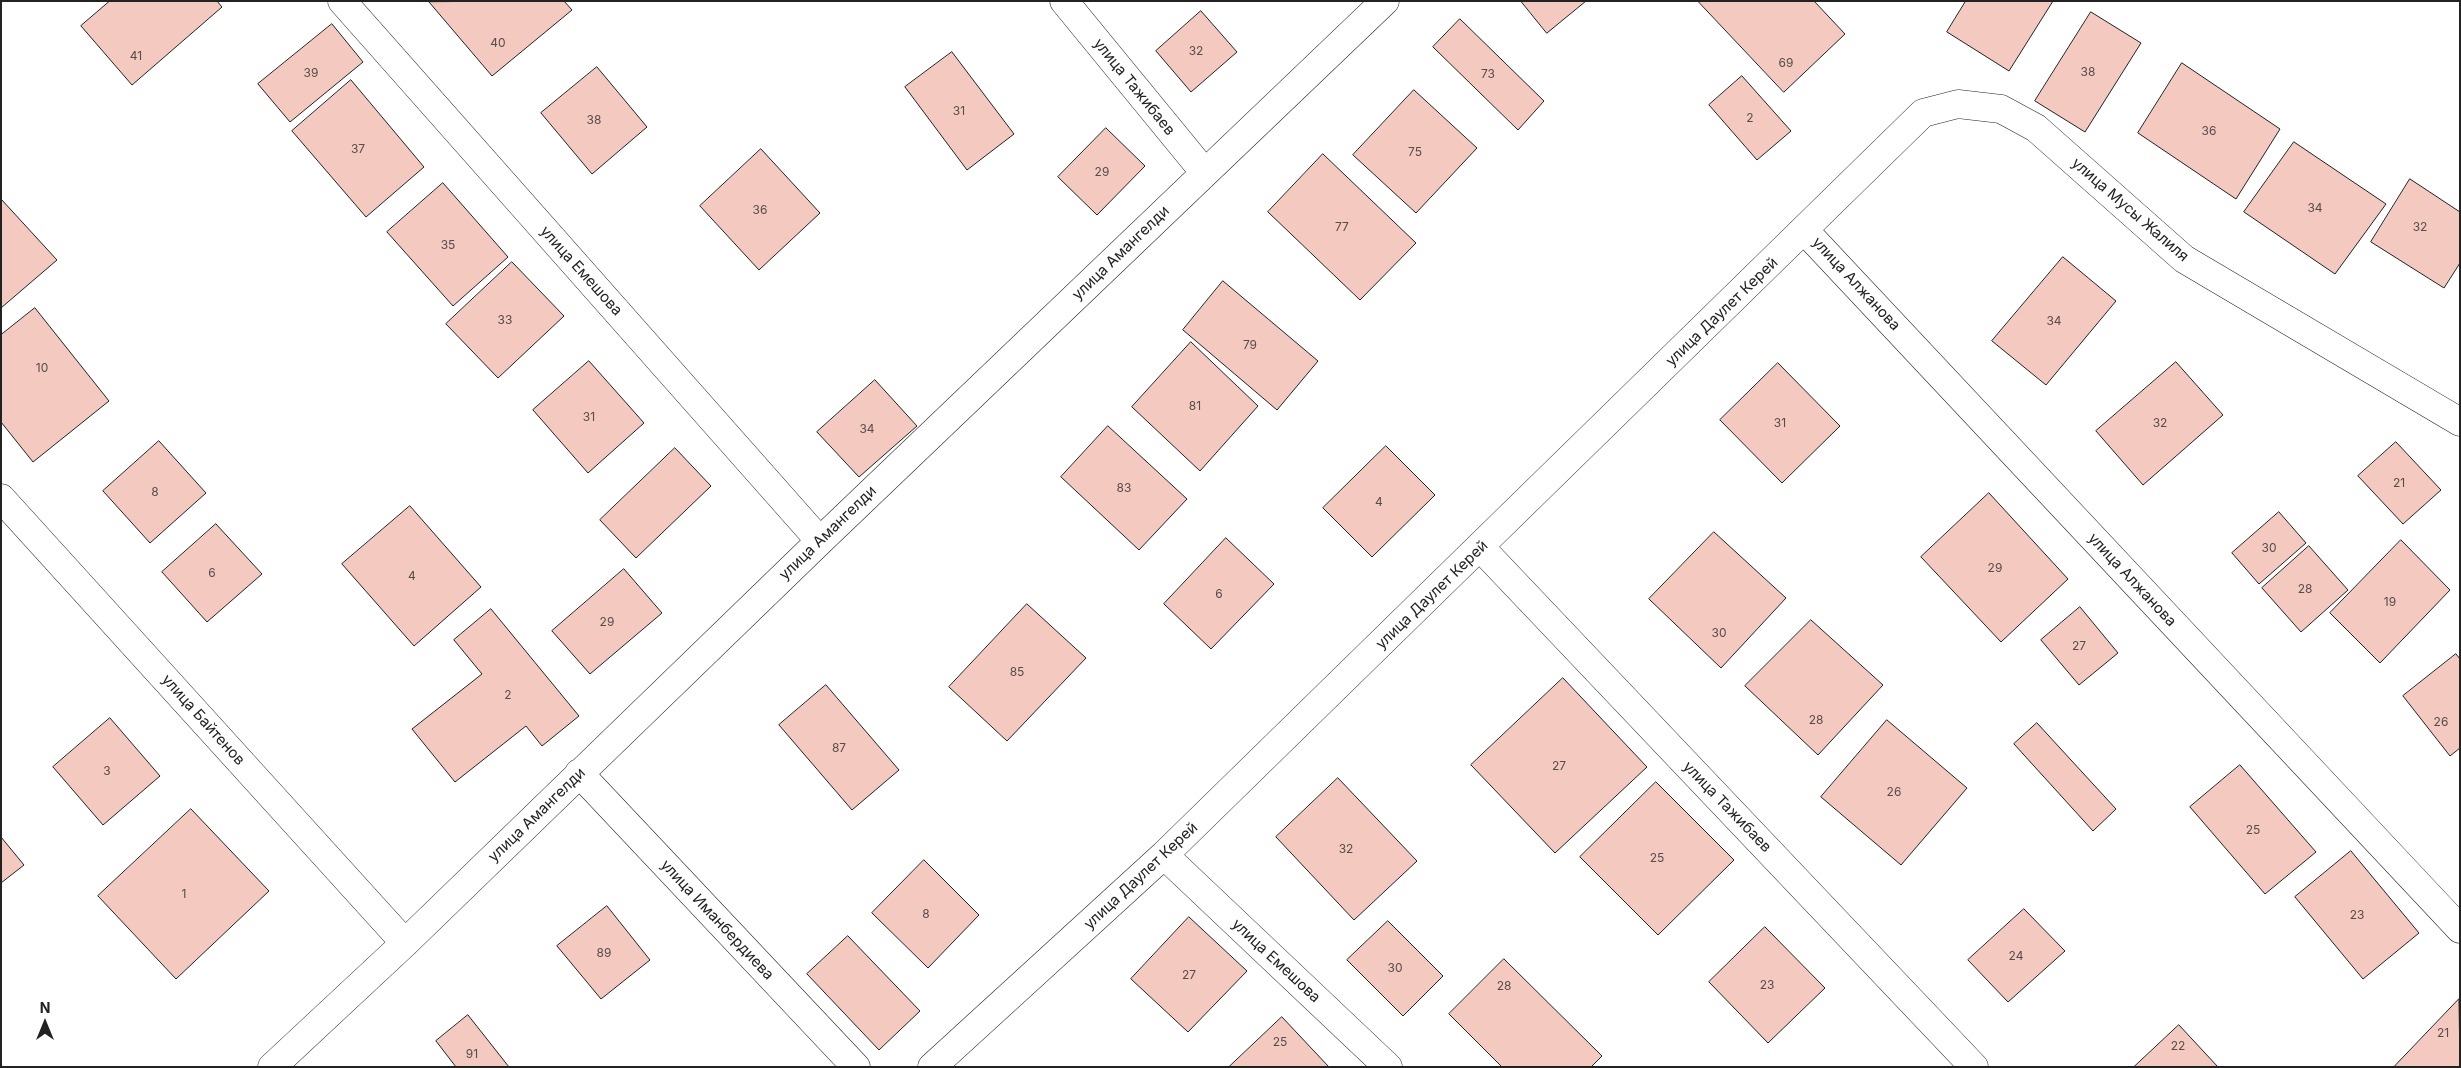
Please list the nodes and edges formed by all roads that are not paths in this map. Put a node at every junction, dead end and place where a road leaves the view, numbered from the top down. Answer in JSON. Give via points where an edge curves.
{"nodes":[{"id":1,"x":342,"y":1,"type":"edge"},
{"id":2,"x":1064,"y":1,"type":"edge"},
{"id":3,"x":1386,"y":1,"type":"edge"},
{"id":4,"x":1923,"y":114,"type":"joint"},
{"id":5,"x":1205,"y":173,"type":"junction"},
{"id":6,"x":1805,"y":230,"type":"junction"},
{"id":7,"x":2460,"y":422,"type":"edge"},
{"id":8,"x":1,"y":498,"type":"edge"},
{"id":9,"x":820,"y":541,"type":"junction"},
{"id":10,"x":1480,"y":548,"type":"junction"},
{"id":11,"x":579,"y":773,"type":"junction"},
{"id":12,"x":1164,"y":855,"type":"junction"},
{"id":13,"x":2460,"y":930,"type":"edge"},
{"id":14,"x":405,"y":943,"type":"junction"},
{"id":15,"x":272,"y":1067,"type":"edge"},
{"id":16,"x":856,"y":1067,"type":"edge"},
{"id":17,"x":932,"y":1067,"type":"edge"},
{"id":18,"x":1388,"y":1067,"type":"edge"},
{"id":19,"x":1974,"y":1067,"type":"edge"}],
"edges":[{"from":1,"to":9,"type":"street","name":"улица Емешова"},
{"from":2,"to":5,"type":"street","name":"улица Тажибаев"},
{"from":3,"to":5,"type":"street","name":"улица Амангелди"},
{"from":4,"to":6,"type":"street","name":"улица Даулет Керей"},
{"from":4,"to":7,"type":"street","name":"улица Мусы Жалиля","via":[[1958,104],[2001,109],[2036,128],[2184,259]]},
{"from":5,"to":9,"type":"street","name":"улица Амангелди"},
{"from":6,"to":10,"type":"street","name":"улица Даулет Керей"},
{"from":6,"to":13,"type":"street","name":"улица Алжанова"},
{"from":8,"to":14,"type":"street","name":"улица Байтенов"},
{"from":9,"to":11,"type":"street","name":"улица Амангелди"},
{"from":10,"to":12,"type":"street","name":"улица Даулет Керей"},
{"from":10,"to":19,"type":"street","name":"улица Тажибаев"},
{"from":11,"to":14,"type":"street","name":"улица Амангелди"},
{"from":11,"to":16,"type":"street","name":"улица Иманбердиева"},
{"from":12,"to":17,"type":"street","name":"улица Даулет Керей"},
{"from":12,"to":18,"type":"street","name":"улица Емешова"},
{"from":14,"to":15,"type":"street","name":"улица Амангелди"}]}
